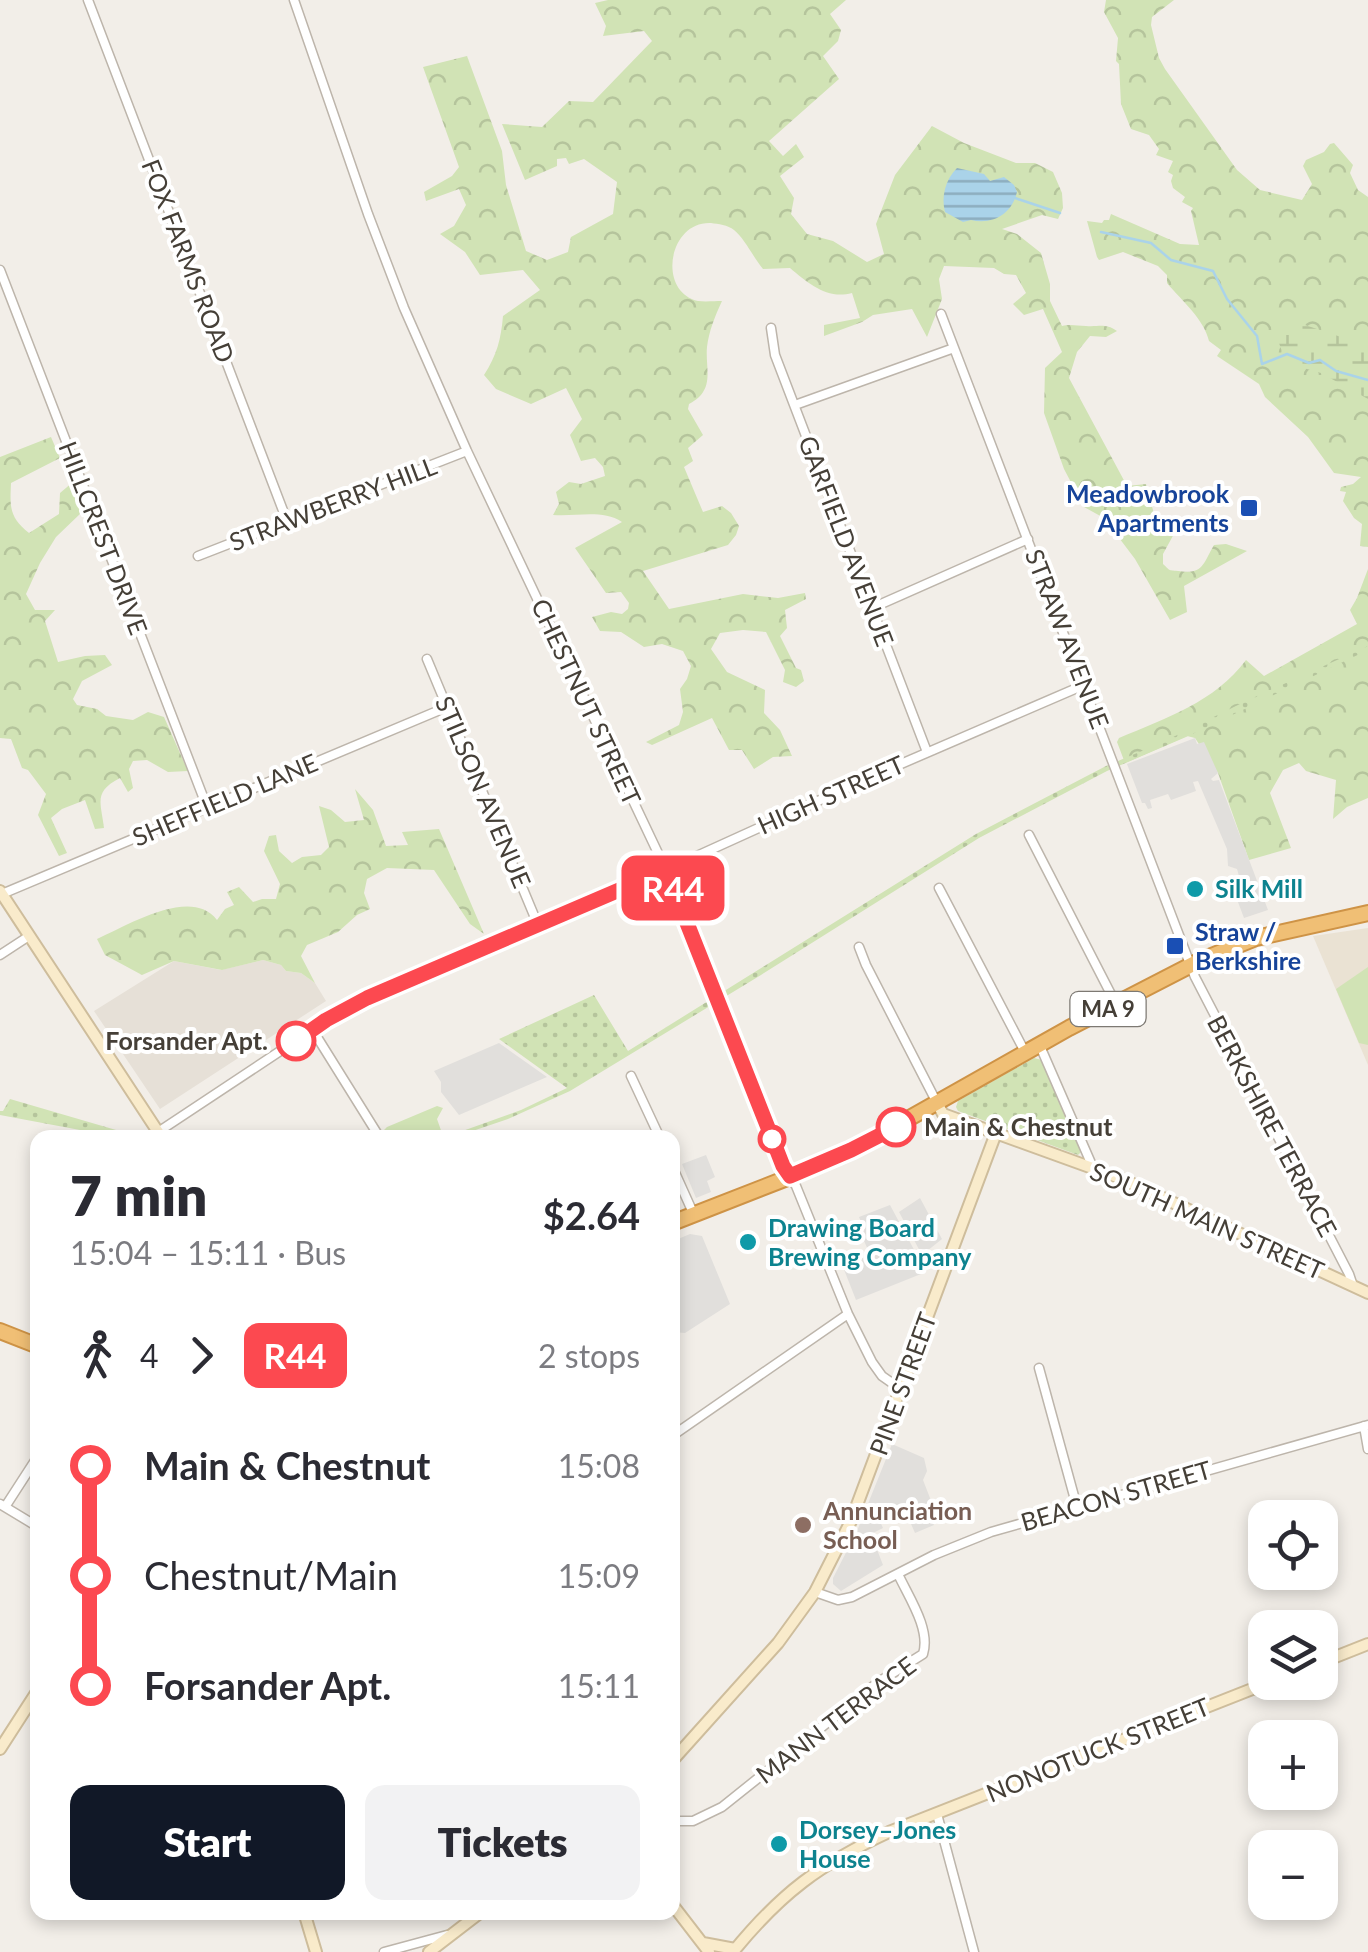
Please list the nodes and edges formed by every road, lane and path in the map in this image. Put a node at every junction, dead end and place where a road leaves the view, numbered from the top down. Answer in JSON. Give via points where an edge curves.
{"nodes":[{"id":1,"x":88,"y":0,"type":"edge"},
{"id":2,"x":294,"y":0,"type":"edge"},
{"id":3,"x":0,"y":270,"type":"edge"},
{"id":4,"x":941,"y":314,"type":"dead end"},
{"id":5,"x":771,"y":328,"type":"dead end"},
{"id":6,"x":954,"y":348,"type":"junction"},
{"id":7,"x":795,"y":405,"type":"junction"},
{"id":8,"x":467,"y":451,"type":"junction"},
{"id":9,"x":287,"y":521,"type":"junction"},
{"id":10,"x":1028,"y":540,"type":"junction"},
{"id":11,"x":198,"y":556,"type":"dead end"},
{"id":12,"x":872,"y":608,"type":"junction"},
{"id":13,"x":427,"y":658,"type":"dead end"},
{"id":14,"x":1084,"y":685,"type":"junction"},
{"id":15,"x":447,"y":707,"type":"junction"},
{"id":16,"x":927,"y":752,"type":"junction"},
{"id":17,"x":207,"y":807,"type":"junction"},
{"id":18,"x":1029,"y":836,"type":"dead end"},
{"id":19,"x":666,"y":870,"type":"junction"},
{"id":20,"x":939,"y":888,"type":"dead end"},
{"id":21,"x":1,"y":893,"type":"edge"},
{"id":22,"x":1368,"y":913,"type":"edge"},
{"id":23,"x":538,"y":925,"type":"junction"},
{"id":24,"x":29,"y":936,"type":"junction"},
{"id":25,"x":859,"y":947,"type":"dead end"},
{"id":26,"x":0,"y":955,"type":"edge"},
{"id":27,"x":1190,"y":965,"type":"junction"},
{"id":28,"x":1116,"y":1004,"type":"junction"},
{"id":29,"x":312,"y":1030,"type":"junction"},
{"id":30,"x":1040,"y":1046,"type":"junction"},
{"id":31,"x":1026,"y":1054,"type":"junction"},
{"id":32,"x":630,"y":1076,"type":"dead end"},
{"id":33,"x":938,"y":1103,"type":"junction"},
{"id":34,"x":157,"y":1130,"type":"edge"},
{"id":35,"x":167,"y":1130,"type":"edge"},
{"id":36,"x":375,"y":1130,"type":"edge"},
{"id":37,"x":656,"y":1130,"type":"edge"},
{"id":38,"x":996,"y":1133,"type":"junction"},
{"id":39,"x":1094,"y":1170,"type":"junction"},
{"id":40,"x":790,"y":1176,"type":"junction"},
{"id":41,"x":680,"y":1184,"type":"edge"},
{"id":42,"x":694,"y":1215,"type":"junction"},
{"id":43,"x":680,"y":1220,"type":"edge"},
{"id":44,"x":1353,"y":1286,"type":"junction"},
{"id":45,"x":1368,"y":1293,"type":"edge"},
{"id":46,"x":848,"y":1314,"type":"junction"},
{"id":47,"x":0,"y":1331,"type":"edge"},
{"id":48,"x":30,"y":1343,"type":"edge"},
{"id":49,"x":1039,"y":1368,"type":"dead end"},
{"id":50,"x":902,"y":1390,"type":"junction"},
{"id":51,"x":1366,"y":1426,"type":"edge"},
{"id":52,"x":680,"y":1430,"type":"edge"},
{"id":53,"x":1368,"y":1449,"type":"edge"},
{"id":54,"x":30,"y":1467,"type":"edge"},
{"id":55,"x":3,"y":1506,"type":"edge"},
{"id":56,"x":1077,"y":1506,"type":"junction"},
{"id":57,"x":30,"y":1522,"type":"edge"},
{"id":58,"x":898,"y":1574,"type":"junction"},
{"id":59,"x":815,"y":1592,"type":"junction"},
{"id":60,"x":1368,"y":1644,"type":"edge"},
{"id":61,"x":1338,"y":1656,"type":"edge"},
{"id":62,"x":1248,"y":1691,"type":"edge"},
{"id":63,"x":30,"y":1702,"type":"edge"},
{"id":64,"x":0,"y":1748,"type":"edge"},
{"id":65,"x":680,"y":1752,"type":"edge"},
{"id":66,"x":937,"y":1814,"type":"junction"},
{"id":67,"x":680,"y":1820,"type":"edge"},
{"id":68,"x":680,"y":1914,"type":"edge"},
{"id":69,"x":306,"y":1920,"type":"edge"},
{"id":70,"x":471,"y":1920,"type":"edge"},
{"id":71,"x":454,"y":1933,"type":"junction"},
{"id":72,"x":706,"y":1948,"type":"edge"},
{"id":73,"x":734,"y":1951,"type":"edge"},
{"id":74,"x":316,"y":1952,"type":"edge"},
{"id":75,"x":384,"y":1952,"type":"edge"},
{"id":76,"x":429,"y":1952,"type":"edge"},
{"id":77,"x":974,"y":1952,"type":"edge"}],
"edges":[{"from":1,"to":9,"type":"street","name":"FOX FARMS ROAD"},
{"from":2,"to":8,"type":"street","name":"CHESTNUT STREET","via":[[384,257]]},
{"from":3,"to":17,"type":"street","name":"HILLCREST DRIVE"},
{"from":4,"to":6,"type":"street","name":"STRAW AVENUE"},
{"from":5,"to":7,"type":"street","name":"GARFIELD AVENUE"},
{"from":6,"to":7,"type":"street"},
{"from":6,"to":10,"type":"street","name":"STRAW AVENUE"},
{"from":7,"to":12,"type":"street","name":"GARFIELD AVENUE"},
{"from":8,"to":9,"type":"street","name":"STRAWBERRY HILL"},
{"from":8,"to":19,"type":"street","name":"CHESTNUT STREET"},
{"from":9,"to":11,"type":"street","name":"STRAWBERRY HILL"},
{"from":10,"to":12,"type":"street"},
{"from":10,"to":14,"type":"street","name":"STRAW AVENUE"},
{"from":12,"to":16,"type":"street","name":"GARFIELD AVENUE"},
{"from":13,"to":15,"type":"street","name":"STILSON AVENUE"},
{"from":14,"to":16,"type":"street","name":"HIGH STREET"},
{"from":14,"to":27,"type":"street","name":"STRAW AVENUE"},
{"from":15,"to":17,"type":"street","name":"SHEFFIELD LANE"},
{"from":15,"to":23,"type":"street","name":"STILSON AVENUE"},
{"from":16,"to":19,"type":"street","name":"HIGH STREET"},
{"from":17,"to":21,"type":"street","name":"SHEFFIELD LANE"},
{"from":18,"to":28,"type":"street"},
{"from":19,"to":23,"type":"street","name":"HIGH STREET"},
{"from":19,"to":40,"type":"street","name":"CHESTNUT STREET"},
{"from":20,"to":31,"type":"street"},
{"from":21,"to":24,"type":"main road"},
{"from":22,"to":27,"type":"highway","number":"MA 9","via":[[1256,938]]},
{"from":23,"to":29,"type":"street","name":"HIGH STREET","via":[[367,998]]},
{"from":24,"to":26,"type":"street"},
{"from":24,"to":34,"type":"main road"},
{"from":25,"to":33,"type":"street"},
{"from":27,"to":28,"type":"highway","number":"MA 9"},
{"from":27,"to":44,"type":"street","name":"BERKSHIRE TERRACE"},
{"from":28,"to":30,"type":"highway","number":"MA 9"},
{"from":29,"to":35,"type":"street","name":"HIGH STREET"},
{"from":29,"to":36,"type":"street"},
{"from":30,"to":31,"type":"highway","number":"MA 9"},
{"from":30,"to":39,"type":"street"},
{"from":31,"to":33,"type":"highway","number":"MA 9"},
{"from":32,"to":37,"type":"street"},
{"from":33,"to":38,"type":"main road","name":"SOUTH MAIN STREET","via":[[944,1114]]},
{"from":33,"to":40,"type":"highway","number":"MA 9"},
{"from":38,"to":39,"type":"main road","name":"SOUTH MAIN STREET"},
{"from":38,"to":50,"type":"main road","name":"PINE STREET"},
{"from":39,"to":44,"type":"main road","name":"SOUTH MAIN STREET"},
{"from":40,"to":42,"type":"highway","number":"MA 9"},
{"from":40,"to":46,"type":"street","name":"CHESTNUT STREET"},
{"from":41,"to":42,"type":"street"},
{"from":42,"to":43,"type":"highway","number":"MA 9"},
{"from":44,"to":45,"type":"main road","name":"SOUTH MAIN STREET"},
{"from":46,"to":50,"type":"street","name":"CHESTNUT STREET","via":[[878,1372]]},
{"from":46,"to":52,"type":"street"},
{"from":47,"to":48,"type":"highway"},
{"from":49,"to":56,"type":"street"},
{"from":50,"to":59,"type":"main road","name":"PINE STREET"},
{"from":51,"to":53,"type":"street"},
{"from":51,"to":56,"type":"street","name":"BEACON STREET"},
{"from":54,"to":55,"type":"street"},
{"from":55,"to":57,"type":"street"},
{"from":56,"to":58,"type":"street","name":"BEACON STREET","via":[[990,1532]]},
{"from":58,"to":59,"type":"street","name":"BEACON STREET","via":[[852,1597]]},
{"from":58,"to":67,"type":"street","name":"MANN TERRACE","via":[[921,1626],[923,1654],[722,1807]]},
{"from":59,"to":65,"type":"main road","name":"PINE STREET"},
{"from":60,"to":61,"type":"main road"},
{"from":62,"to":66,"type":"main road","name":"NONOTUCK STREET"},
{"from":63,"to":64,"type":"main road"},
{"from":66,"to":73,"type":"main road","name":"NONOTUCK STREET","via":[[818,1869],[766,1912]]},
{"from":66,"to":77,"type":"street"},
{"from":68,"to":72,"type":"main road"},
{"from":69,"to":74,"type":"main road"},
{"from":70,"to":71,"type":"main road"},
{"from":71,"to":75,"type":"street"},
{"from":71,"to":76,"type":"main road"},
{"from":72,"to":73,"type":"main road"}]}
